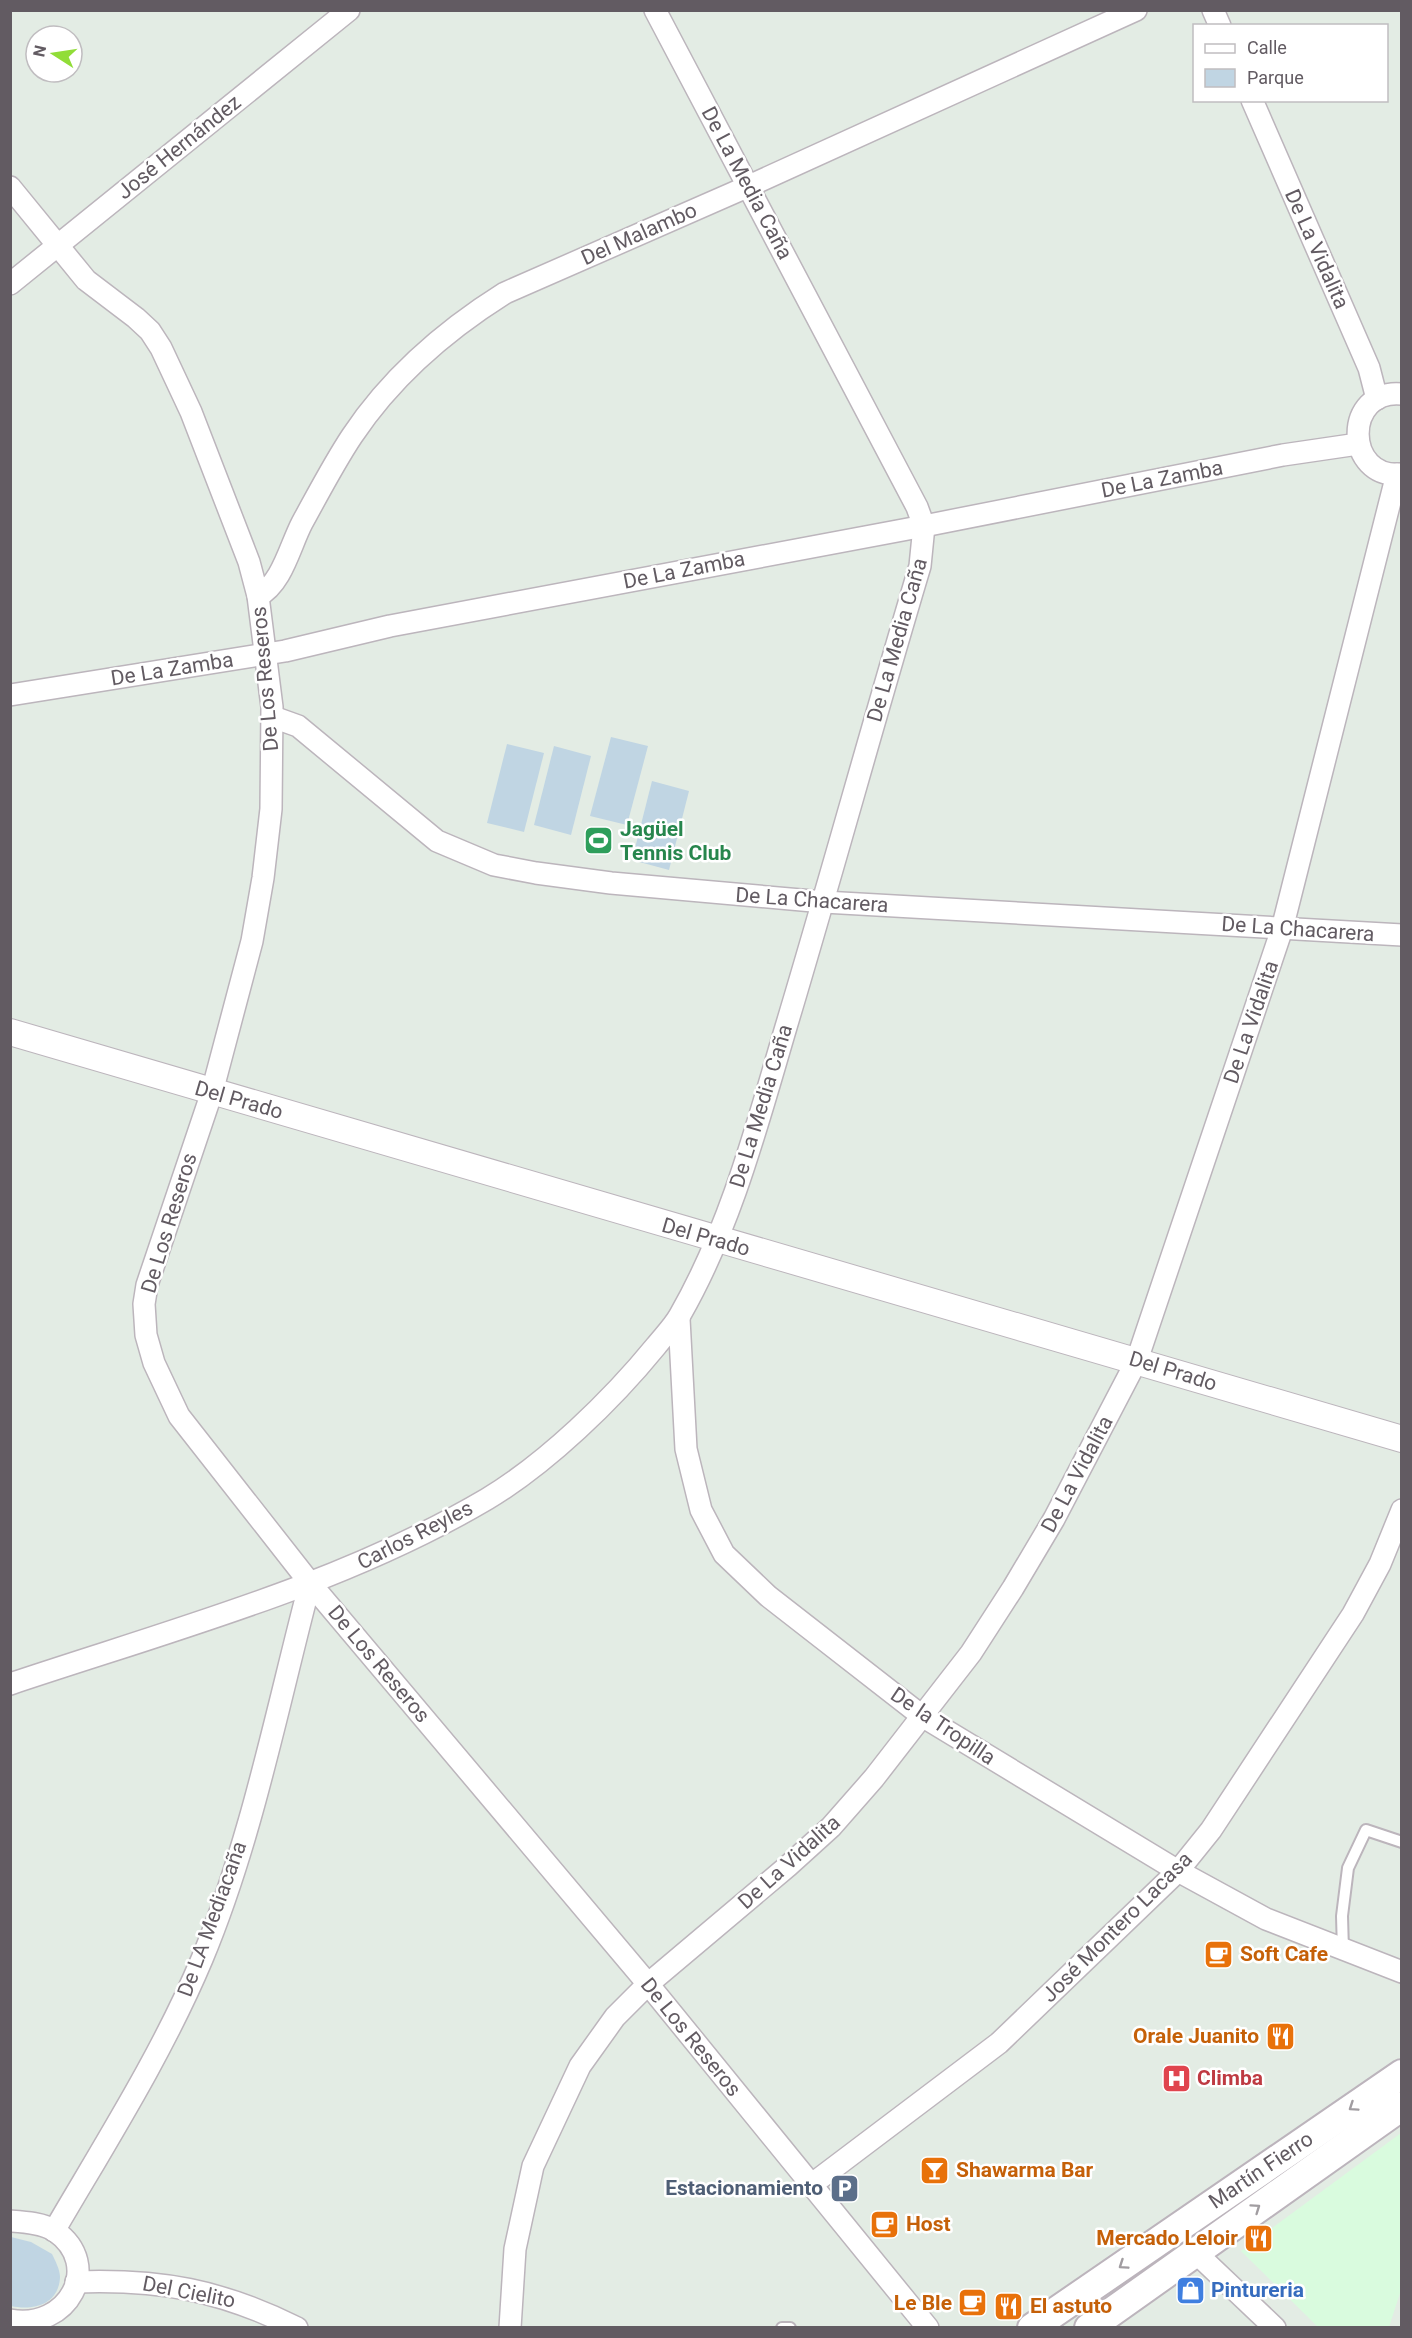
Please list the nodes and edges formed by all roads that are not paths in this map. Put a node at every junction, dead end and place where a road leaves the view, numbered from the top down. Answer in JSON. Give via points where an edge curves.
{"nodes":[{"id":1,"x":349,"y":10,"type":"edge"},
{"id":2,"x":655,"y":10,"type":"edge"},
{"id":3,"x":1136,"y":10,"type":"edge"},
{"id":4,"x":1213,"y":10,"type":"edge"},
{"id":5,"x":1219,"y":24,"type":"edge"},
{"id":6,"x":1253,"y":102,"type":"edge"},
{"id":7,"x":749,"y":186,"type":"junction"},
{"id":8,"x":10,"y":187,"type":"edge"},
{"id":9,"x":57,"y":244,"type":"junction"},
{"id":10,"x":10,"y":284,"type":"edge"},
{"id":11,"x":1401,"y":394,"type":"edge"},
{"id":12,"x":1377,"y":399,"type":"junction"},
{"id":13,"x":1358,"y":444,"type":"junction"},
{"id":14,"x":1399,"y":474,"type":"edge"},
{"id":15,"x":924,"y":526,"type":"junction"},
{"id":16,"x":258,"y":596,"type":"junction"},
{"id":17,"x":266,"y":655,"type":"junction"},
{"id":18,"x":10,"y":695,"type":"edge"},
{"id":19,"x":273,"y":717,"type":"junction"},
{"id":20,"x":824,"y":902,"type":"junction"},
{"id":21,"x":1282,"y":930,"type":"junction"},
{"id":22,"x":1401,"y":935,"type":"edge"},
{"id":23,"x":10,"y":1032,"type":"edge"},
{"id":24,"x":212,"y":1092,"type":"junction"},
{"id":25,"x":717,"y":1240,"type":"junction"},
{"id":26,"x":679,"y":1319,"type":"junction"},
{"id":27,"x":1137,"y":1360,"type":"junction"},
{"id":28,"x":1401,"y":1439,"type":"edge"},
{"id":29,"x":1401,"y":1510,"type":"edge"},
{"id":30,"x":310,"y":1583,"type":"junction"},
{"id":31,"x":10,"y":1684,"type":"edge"},
{"id":32,"x":922,"y":1716,"type":"junction"},
{"id":33,"x":1401,"y":1842,"type":"edge"},
{"id":34,"x":1178,"y":1871,"type":"junction"},
{"id":35,"x":1343,"y":1952,"type":"junction"},
{"id":36,"x":1401,"y":1972,"type":"edge"},
{"id":37,"x":648,"y":1984,"type":"junction"},
{"id":38,"x":1401,"y":2074,"type":"edge"},
{"id":39,"x":1401,"y":2106,"type":"edge"},
{"id":40,"x":811,"y":2185,"type":"junction"},
{"id":41,"x":10,"y":2221,"type":"edge"},
{"id":42,"x":54,"y":2231,"type":"junction"},
{"id":43,"x":1194,"y":2251,"type":"junction"},
{"id":44,"x":76,"y":2282,"type":"junction"},
{"id":45,"x":10,"y":2320,"type":"edge"},
{"id":46,"x":297,"y":2328,"type":"edge"},
{"id":47,"x":510,"y":2328,"type":"edge"},
{"id":48,"x":782,"y":2328,"type":"edge"},
{"id":49,"x":790,"y":2328,"type":"edge"},
{"id":50,"x":928,"y":2328,"type":"edge"},
{"id":51,"x":1032,"y":2328,"type":"edge"},
{"id":52,"x":1089,"y":2328,"type":"edge"},
{"id":53,"x":1275,"y":2328,"type":"edge"}],
"edges":[{"from":1,"to":9,"type":"street","name":"José Hernández"},
{"from":2,"to":7,"type":"street","name":"De La Media Caña"},
{"from":3,"to":7,"type":"street","name":"Del Malambo"},
{"from":4,"to":5,"type":"street"},
{"from":6,"to":12,"type":"street","name":"De La Vidalita","via":[[1369,368]]},
{"from":7,"to":15,"type":"street","name":"De La Media Caña"},
{"from":7,"to":16,"type":"street","name":"Del Malambo","via":[[505,293],[448,331],[391,387],[353,435],[301,525],[274,583]]},
{"from":8,"to":9,"type":"street","name":"De Los Reseros"},
{"from":9,"to":10,"type":"street","name":"José Hernández"},
{"from":9,"to":16,"type":"street","name":"De Los Reseros","via":[[86,280],[136,318],[161,348],[191,412],[249,562]]},
{"from":11,"to":12,"type":"street"},
{"from":12,"to":13,"type":"street","via":[[1362,413]]},
{"from":13,"to":14,"type":"street","via":[[1368,462],[1386,473]]},
{"from":13,"to":15,"type":"street","name":"De La Zamba","via":[[1283,454]]},
{"from":14,"to":21,"type":"street","name":"De La Vidalita"},
{"from":15,"to":17,"type":"street","name":"De La Zamba","via":[[390,626]]},
{"from":15,"to":20,"type":"street","name":"De La Media Caña","via":[[920,566]]},
{"from":16,"to":17,"type":"street","name":"De Los Reseros"},
{"from":17,"to":18,"type":"street","name":"De La Zamba"},
{"from":17,"to":19,"type":"street","name":"De Los Reseros"},
{"from":19,"to":20,"type":"street","name":"De La Chacarera","via":[[298,726],[437,841],[494,865],[610,883]]},
{"from":19,"to":24,"type":"street","name":"De Los Reseros","via":[[271,809],[263,878],[252,940]]},
{"from":20,"to":21,"type":"street","name":"De La Chacarera"},
{"from":20,"to":25,"type":"street","name":"De La Media Caña","via":[[744,1168]]},
{"from":21,"to":22,"type":"street","name":"De La Chacarera"},
{"from":21,"to":27,"type":"street","name":"De La Vidalita"},
{"from":23,"to":24,"type":"street","name":"Del Prado"},
{"from":24,"to":25,"type":"street","name":"Del Prado"},
{"from":24,"to":30,"type":"street","name":"De Los Reseros","via":[[147,1285],[146,1335],[162,1386],[179,1416]]},
{"from":25,"to":26,"type":"street","name":"Carlos Reyles"},
{"from":25,"to":27,"type":"street","name":"Del Prado"},
{"from":26,"to":30,"type":"street","name":"Carlos Reyles","via":[[608,1400],[532,1467],[440,1525]]},
{"from":26,"to":32,"type":"street","name":"De la Tropilla","via":[[686,1449],[700,1510],[712,1535],[724,1554],[768,1596]]},
{"from":27,"to":28,"type":"street","name":"Del Prado"},
{"from":27,"to":32,"type":"street","name":"De La Vidalita","via":[[1054,1519],[1013,1588],[971,1653]]},
{"from":29,"to":34,"type":"street","name":"José Montero Lacasa","via":[[1380,1564],[1353,1614],[1211,1830]]},
{"from":30,"to":31,"type":"street","name":"Carlos Reyles"},
{"from":30,"to":37,"type":"street","name":"De Los Reseros"},
{"from":30,"to":42,"type":"street","name":"De LA Mediacaña","via":[[247,1824],[202,1957],[162,2044]]},
{"from":32,"to":34,"type":"street","name":"De la Tropilla"},
{"from":32,"to":37,"type":"street","name":"De La Vidalita","via":[[831,1827]]},
{"from":33,"to":35,"type":"lane","via":[[1366,1830],[1348,1868],[1342,1916]]},
{"from":34,"to":35,"type":"street","name":"De la Tropilla","via":[[1266,1918]]},
{"from":34,"to":40,"type":"street","name":"José Montero Lacasa","via":[[999,2043]]},
{"from":35,"to":36,"type":"street","name":"De la Tropilla"},
{"from":37,"to":40,"type":"street","name":"De Los Reseros"},
{"from":37,"to":47,"type":"street","name":"De La Vidalita","via":[[615,2017],[580,2066],[533,2166],[515,2249]]},
{"from":38,"to":51,"type":"main road","name":"Martín Fierro","one_way":true},
{"from":43,"to":39,"type":"main road","name":"Martín Fierro","one_way":true},
{"from":40,"to":50,"type":"street","name":"De Los Reseros"},
{"from":41,"to":42,"type":"street","via":[[28,2222]]},
{"from":42,"to":44,"type":"street","via":[[71,2248]]},
{"from":43,"to":52,"type":"main road","name":"Martín Fierro"},
{"from":43,"to":53,"type":"street"},
{"from":44,"to":45,"type":"street","via":[[71,2300],[57,2313],[40,2319]]},
{"from":44,"to":46,"type":"street","name":"Del Cielito","via":[[165,2283],[244,2303]]},
{"from":48,"to":49,"type":"lane"}]}
